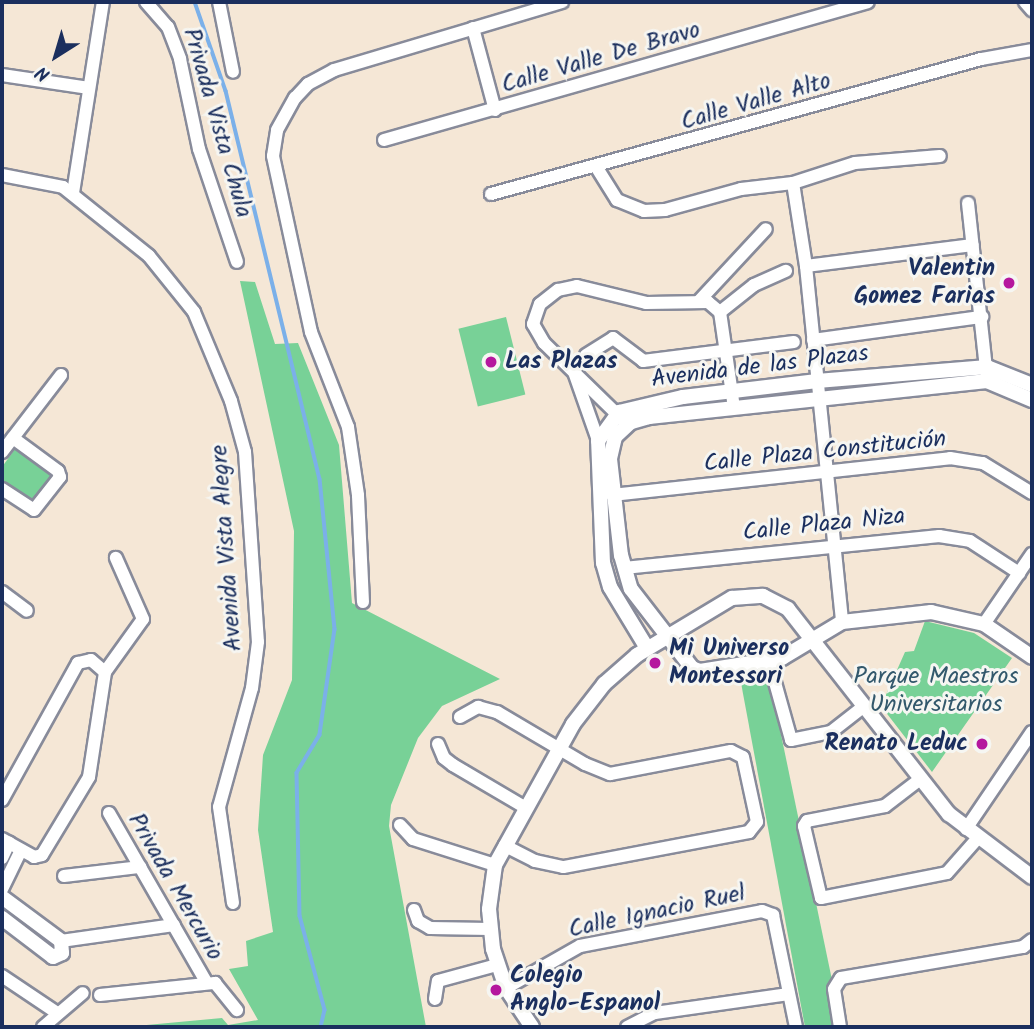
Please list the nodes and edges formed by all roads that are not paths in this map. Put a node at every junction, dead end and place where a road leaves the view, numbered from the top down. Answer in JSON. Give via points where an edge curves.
{"nodes":[{"id":1,"x":103,"y":2,"type":"edge"},
{"id":2,"x":146,"y":2,"type":"edge"},
{"id":3,"x":219,"y":2,"type":"edge"},
{"id":4,"x":562,"y":2,"type":"edge"},
{"id":5,"x":868,"y":2,"type":"edge"},
{"id":6,"x":1026,"y":2,"type":"edge"},
{"id":7,"x":1032,"y":10,"type":"edge"},
{"id":8,"x":473,"y":28,"type":"junction"},
{"id":9,"x":1032,"y":50,"type":"edge"},
{"id":10,"x":231,"y":66,"type":"dead end"},
{"id":11,"x":2,"y":75,"type":"edge"},
{"id":12,"x":89,"y":88,"type":"junction"},
{"id":13,"x":495,"y":110,"type":"junction"},
{"id":14,"x":384,"y":140,"type":"dead end"},
{"id":15,"x":940,"y":156,"type":"dead end"},
{"id":16,"x":597,"y":168,"type":"junction"},
{"id":17,"x":2,"y":175,"type":"edge"},
{"id":18,"x":793,"y":183,"type":"junction"},
{"id":19,"x":73,"y":193,"type":"junction"},
{"id":20,"x":491,"y":194,"type":"dead end"},
{"id":21,"x":968,"y":204,"type":"dead end"},
{"id":22,"x":766,"y":229,"type":"dead end"},
{"id":23,"x":973,"y":245,"type":"junction"},
{"id":24,"x":237,"y":262,"type":"dead end"},
{"id":25,"x":806,"y":266,"type":"junction"},
{"id":26,"x":786,"y":271,"type":"dead end"},
{"id":27,"x":699,"y":301,"type":"junction"},
{"id":28,"x":720,"y":312,"type":"junction"},
{"id":29,"x":982,"y":317,"type":"junction"},
{"id":30,"x":813,"y":340,"type":"junction"},
{"id":31,"x":794,"y":342,"type":"dead end"},
{"id":32,"x":726,"y":353,"type":"junction"},
{"id":33,"x":586,"y":355,"type":"dead end"},
{"id":34,"x":634,"y":358,"type":"junction"},
{"id":35,"x":573,"y":369,"type":"junction"},
{"id":36,"x":625,"y":370,"type":"dead end"},
{"id":37,"x":987,"y":374,"type":"junction"},
{"id":38,"x":61,"y":375,"type":"dead end"},
{"id":39,"x":817,"y":381,"type":"junction"},
{"id":40,"x":1032,"y":385,"type":"edge"},
{"id":41,"x":732,"y":392,"type":"junction"},
{"id":42,"x":819,"y":399,"type":"junction"},
{"id":43,"x":1032,"y":400,"type":"edge"},
{"id":44,"x":734,"y":408,"type":"junction"},
{"id":45,"x":622,"y":419,"type":"junction"},
{"id":46,"x":13,"y":438,"type":"junction"},
{"id":47,"x":598,"y":440,"type":"junction"},
{"id":48,"x":2,"y":452,"type":"edge"},
{"id":49,"x":827,"y":474,"type":"junction"},
{"id":50,"x":2,"y":489,"type":"edge"},
{"id":51,"x":1032,"y":493,"type":"edge"},
{"id":52,"x":612,"y":495,"type":"junction"},
{"id":53,"x":834,"y":543,"type":"junction"},
{"id":54,"x":1032,"y":554,"type":"edge"},
{"id":55,"x":116,"y":558,"type":"dead end"},
{"id":56,"x":624,"y":568,"type":"junction"},
{"id":57,"x":1019,"y":573,"type":"junction"},
{"id":58,"x":2,"y":592,"type":"edge"},
{"id":59,"x":363,"y":601,"type":"dead end"},
{"id":60,"x":27,"y":611,"type":"dead end"},
{"id":61,"x":842,"y":622,"type":"junction"},
{"id":62,"x":984,"y":624,"type":"junction"},
{"id":63,"x":665,"y":637,"type":"junction"},
{"id":64,"x":813,"y":641,"type":"junction"},
{"id":65,"x":647,"y":648,"type":"junction"},
{"id":66,"x":1032,"y":657,"type":"edge"},
{"id":67,"x":769,"y":661,"type":"junction"},
{"id":68,"x":105,"y":672,"type":"junction"},
{"id":69,"x":863,"y":707,"type":"junction"},
{"id":70,"x":460,"y":717,"type":"dead end"},
{"id":71,"x":1032,"y":732,"type":"edge"},
{"id":72,"x":438,"y":744,"type":"dead end"},
{"id":73,"x":559,"y":748,"type":"junction"},
{"id":74,"x":919,"y":780,"type":"junction"},
{"id":75,"x":2,"y":800,"type":"edge"},
{"id":76,"x":526,"y":808,"type":"junction"},
{"id":77,"x":109,"y":813,"type":"dead end"},
{"id":78,"x":400,"y":825,"type":"dead end"},
{"id":79,"x":972,"y":834,"type":"junction"},
{"id":80,"x":5,"y":841,"type":"edge"},
{"id":81,"x":505,"y":846,"type":"junction"},
{"id":82,"x":21,"y":850,"type":"junction"},
{"id":83,"x":2,"y":858,"type":"edge"},
{"id":84,"x":495,"y":865,"type":"junction"},
{"id":85,"x":141,"y":867,"type":"junction"},
{"id":86,"x":64,"y":876,"type":"dead end"},
{"id":87,"x":1032,"y":877,"type":"edge"},
{"id":88,"x":2,"y":889,"type":"edge"},
{"id":89,"x":2,"y":898,"type":"edge"},
{"id":90,"x":233,"y":903,"type":"dead end"},
{"id":91,"x":414,"y":910,"type":"dead end"},
{"id":92,"x":2,"y":918,"type":"edge"},
{"id":93,"x":174,"y":925,"type":"junction"},
{"id":94,"x":490,"y":929,"type":"junction"},
{"id":95,"x":48,"y":932,"type":"junction"},
{"id":96,"x":1032,"y":940,"type":"edge"},
{"id":97,"x":61,"y":941,"type":"junction"},
{"id":98,"x":38,"y":947,"type":"junction"},
{"id":99,"x":497,"y":965,"type":"junction"},
{"id":100,"x":2,"y":976,"type":"edge"},
{"id":101,"x":206,"y":982,"type":"junction"},
{"id":102,"x":506,"y":988,"type":"junction"},
{"id":103,"x":83,"y":993,"type":"dead end"},
{"id":104,"x":789,"y":994,"type":"junction"},
{"id":105,"x":100,"y":995,"type":"dead end"},
{"id":106,"x":435,"y":999,"type":"dead end"},
{"id":107,"x":237,"y":1010,"type":"dead end"},
{"id":108,"x":57,"y":1013,"type":"junction"},
{"id":109,"x":43,"y":1027,"type":"edge"},
{"id":110,"x":532,"y":1027,"type":"edge"},
{"id":111,"x":627,"y":1027,"type":"edge"},
{"id":112,"x":796,"y":1027,"type":"edge"},
{"id":113,"x":840,"y":1027,"type":"edge"}],
"edges":[{"from":1,"to":12,"type":"street"},
{"from":2,"to":24,"type":"street","name":"Privada Vista Chula","via":[[168,27],[180,59],[199,149]]},
{"from":3,"to":10,"type":"street"},
{"from":4,"to":8,"type":"street"},
{"from":5,"to":13,"type":"street","name":"Calle Valle De Bravo"},
{"from":6,"to":7,"type":"street"},
{"from":8,"to":13,"type":"street"},
{"from":8,"to":59,"type":"street","via":[[334,71],[308,84],[277,130],[273,156],[311,332],[348,427],[358,495]]},
{"from":9,"to":16,"type":"street","name":"Calle Valle Alto","via":[[981,59]]},
{"from":11,"to":12,"type":"street"},
{"from":12,"to":19,"type":"street"},
{"from":13,"to":14,"type":"street","name":"Calle Valle De Bravo"},
{"from":15,"to":18,"type":"street","via":[[855,163]]},
{"from":16,"to":18,"type":"street","via":[[617,200],[644,211],[679,208],[741,189]]},
{"from":16,"to":20,"type":"street","name":"Calle Valle Alto"},
{"from":17,"to":19,"type":"street","name":"Avenida Vista Alegre"},
{"from":18,"to":25,"type":"street"},
{"from":19,"to":90,"type":"street","name":"Avenida Vista Alegre","via":[[149,256],[194,312],[216,360],[245,453],[258,642],[252,688],[219,807]]},
{"from":21,"to":23,"type":"street"},
{"from":22,"to":27,"type":"street"},
{"from":23,"to":25,"type":"street"},
{"from":23,"to":29,"type":"street"},
{"from":25,"to":30,"type":"street"},
{"from":26,"to":28,"type":"street","via":[[754,285]]},
{"from":27,"to":28,"type":"street"},
{"from":27,"to":35,"type":"street","via":[[646,303],[577,286],[558,290],[535,311],[533,324],[544,343]]},
{"from":28,"to":32,"type":"street"},
{"from":29,"to":30,"type":"street"},
{"from":29,"to":37,"type":"street"},
{"from":30,"to":39,"type":"street"},
{"from":31,"to":32,"type":"street"},
{"from":32,"to":34,"type":"street"},
{"from":32,"to":41,"type":"street"},
{"from":33,"to":34,"type":"street","via":[[612,338]]},
{"from":34,"to":36,"type":"street"},
{"from":35,"to":45,"type":"street"},
{"from":35,"to":47,"type":"street"},
{"from":37,"to":39,"type":"street","name":"Avenida de las Plazas"},
{"from":37,"to":40,"type":"street","name":"Avenida de las Plazas"},
{"from":37,"to":42,"type":"street","name":"Avenida de las Plazas"},
{"from":37,"to":43,"type":"street","name":"Avenida de las Plazas"},
{"from":38,"to":46,"type":"street"},
{"from":39,"to":41,"type":"street","name":"Avenida de las Plazas"},
{"from":39,"to":42,"type":"street"},
{"from":41,"to":44,"type":"street"},
{"from":41,"to":45,"type":"street","name":"Avenida de las Plazas"},
{"from":42,"to":44,"type":"street","name":"Avenida de las Plazas"},
{"from":42,"to":49,"type":"street"},
{"from":44,"to":45,"type":"street","name":"Avenida de las Plazas"},
{"from":45,"to":47,"type":"street"},
{"from":45,"to":52,"type":"street","via":[[611,448]]},
{"from":46,"to":48,"type":"street"},
{"from":46,"to":50,"type":"street","via":[[60,477],[34,510]]},
{"from":47,"to":65,"type":"street","via":[[607,577]]},
{"from":49,"to":51,"type":"street","name":"Calle Plaza Constitución","via":[[966,459],[983,463]]},
{"from":49,"to":52,"type":"street","name":"Calle Plaza Constitución"},
{"from":49,"to":53,"type":"street"},
{"from":52,"to":56,"type":"street"},
{"from":53,"to":56,"type":"street","name":"Calle Plaza Niza"},
{"from":53,"to":57,"type":"street","name":"Calle Plaza Niza","via":[[956,536]]},
{"from":53,"to":61,"type":"street"},
{"from":54,"to":57,"type":"street"},
{"from":55,"to":68,"type":"street","via":[[143,620]]},
{"from":56,"to":63,"type":"street","via":[[638,601]]},
{"from":57,"to":62,"type":"street"},
{"from":58,"to":60,"type":"street"},
{"from":61,"to":62,"type":"street","via":[[931,612]]},
{"from":61,"to":64,"type":"street"},
{"from":62,"to":66,"type":"street"},
{"from":63,"to":64,"type":"street","via":[[719,603],[749,594],[788,609]]},
{"from":63,"to":65,"type":"street"},
{"from":63,"to":67,"type":"street","via":[[685,662],[700,671]]},
{"from":64,"to":67,"type":"street"},
{"from":64,"to":69,"type":"street"},
{"from":65,"to":73,"type":"street","via":[[604,684]]},
{"from":67,"to":69,"type":"street","via":[[786,736],[794,741],[831,732]]},
{"from":68,"to":75,"type":"street","via":[[91,660],[78,663]]},
{"from":68,"to":82,"type":"street","via":[[89,777],[46,851],[34,857]]},
{"from":69,"to":74,"type":"street"},
{"from":70,"to":73,"type":"street","via":[[471,709],[488,709]]},
{"from":71,"to":79,"type":"street"},
{"from":72,"to":76,"type":"street","via":[[453,765]]},
{"from":73,"to":76,"type":"street"},
{"from":73,"to":81,"type":"street","via":[[610,774],[731,751],[743,757],[757,822],[749,832],[564,867],[535,861]]},
{"from":74,"to":79,"type":"street"},
{"from":74,"to":79,"type":"street","via":[[885,806],[810,819],[804,826],[818,895],[827,900],[947,873]]},
{"from":76,"to":81,"type":"street"},
{"from":77,"to":85,"type":"street","name":"Privada Mercurio"},
{"from":78,"to":84,"type":"street","via":[[413,839]]},
{"from":79,"to":87,"type":"street"},
{"from":80,"to":82,"type":"street"},
{"from":80,"to":83,"type":"street"},
{"from":81,"to":84,"type":"street"},
{"from":82,"to":88,"type":"street"},
{"from":84,"to":94,"type":"street"},
{"from":85,"to":86,"type":"street"},
{"from":85,"to":93,"type":"street","name":"Privada Mercurio"},
{"from":89,"to":95,"type":"street"},
{"from":91,"to":94,"type":"street","via":[[418,921],[430,928]]},
{"from":92,"to":98,"type":"street"},
{"from":93,"to":97,"type":"street"},
{"from":93,"to":101,"type":"street","name":"Privada Mercurio"},
{"from":94,"to":99,"type":"street"},
{"from":95,"to":97,"type":"street"},
{"from":95,"to":98,"type":"street"},
{"from":96,"to":113,"type":"street","via":[[1023,947],[841,978],[834,989]]},
{"from":97,"to":98,"type":"street","via":[[63,951],[57,958]]},
{"from":99,"to":102,"type":"street"},
{"from":99,"to":106,"type":"street","via":[[438,981]]},
{"from":100,"to":108,"type":"street"},
{"from":101,"to":105,"type":"street"},
{"from":101,"to":107,"type":"street","via":[[221,985]]},
{"from":102,"to":104,"type":"street","name":"Calle Ignacio Ruel","via":[[563,953],[597,941],[762,911],[773,915]]},
{"from":102,"to":110,"type":"street"},
{"from":103,"to":108,"type":"street"},
{"from":104,"to":111,"type":"street","via":[[655,1013]]},
{"from":104,"to":112,"type":"street"},
{"from":108,"to":109,"type":"street"}]}
